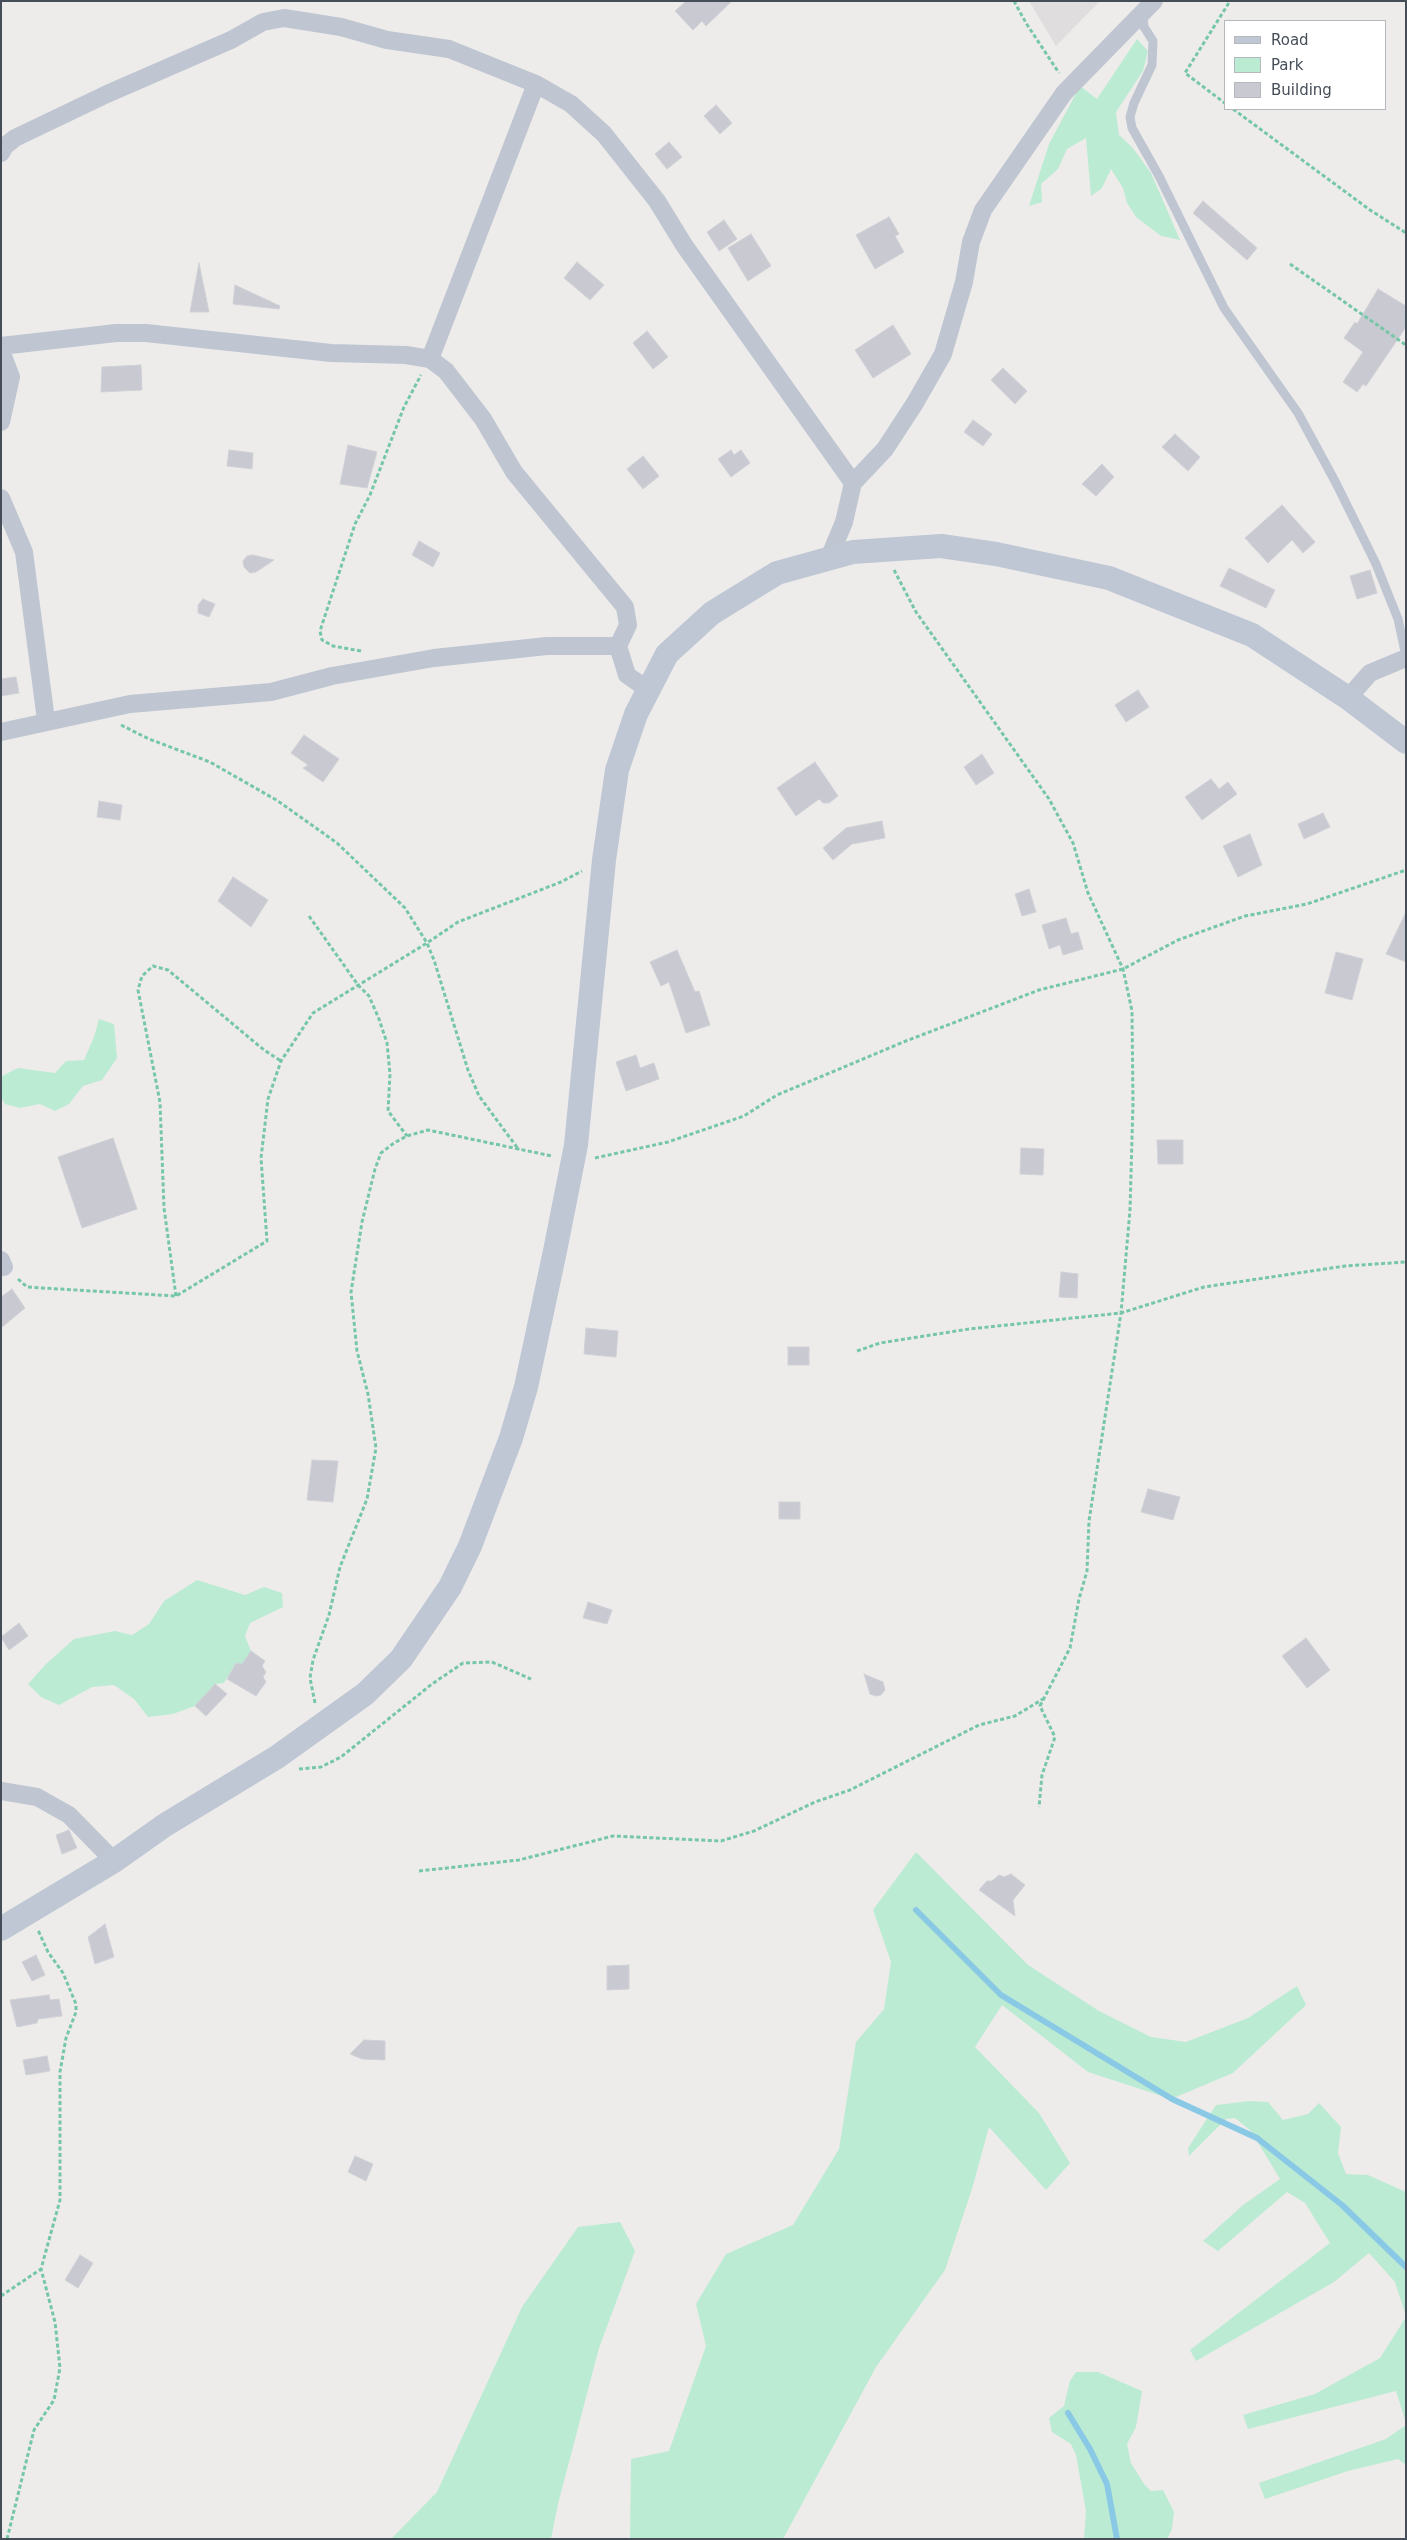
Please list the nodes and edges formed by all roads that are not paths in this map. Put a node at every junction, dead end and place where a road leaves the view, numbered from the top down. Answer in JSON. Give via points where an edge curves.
{"nodes":[{"id":1,"x":1154,"y":1,"type":"edge"},
{"id":2,"x":1143,"y":15,"type":"junction"},
{"id":3,"x":536,"y":84,"type":"junction"},
{"id":4,"x":1,"y":153,"type":"edge"},
{"id":5,"x":1,"y":346,"type":"edge"},
{"id":6,"x":1,"y":351,"type":"edge"},
{"id":7,"x":430,"y":359,"type":"junction"},
{"id":8,"x":1,"y":422,"type":"edge"},
{"id":9,"x":853,"y":483,"type":"junction"},
{"id":10,"x":1,"y":498,"type":"edge"},
{"id":11,"x":829,"y":558,"type":"junction"},
{"id":12,"x":618,"y":646,"type":"junction"},
{"id":13,"x":1406,"y":657,"type":"edge"},
{"id":14,"x":647,"y":690,"type":"junction"},
{"id":15,"x":1348,"y":698,"type":"junction"},
{"id":16,"x":46,"y":720,"type":"junction"},
{"id":17,"x":1,"y":732,"type":"edge"},
{"id":18,"x":1406,"y":742,"type":"edge"},
{"id":19,"x":1,"y":1791,"type":"edge"},
{"id":20,"x":114,"y":1861,"type":"junction"},
{"id":21,"x":1,"y":1929,"type":"edge"}],
"edges":[{"from":1,"to":2,"type":"street"},
{"from":2,"to":9,"type":"street","via":[[1064,93],[983,210],[971,242],[964,282],[942,354],[885,449]]},
{"from":2,"to":13,"type":"lane","via":[[1144,27],[1153,40],[1152,65],[1134,103],[1130,118],[1132,128],[1224,308],[1298,413],[1336,483],[1376,564],[1398,618]]},
{"from":3,"to":4,"type":"street","via":[[449,49],[387,40],[341,27],[284,18],[263,22],[231,40],[107,94],[15,138]]},
{"from":3,"to":7,"type":"street"},
{"from":3,"to":9,"type":"street","via":[[571,104],[604,134],[658,201],[684,245]]},
{"from":5,"to":7,"type":"street","via":[[116,333],[146,333],[312,351],[425,356]]},
{"from":6,"to":8,"type":"street","via":[[11,377]]},
{"from":7,"to":12,"type":"street","via":[[446,371],[462,391],[484,419],[514,472],[625,607],[628,625]]},
{"from":9,"to":11,"type":"street","via":[[844,522]]},
{"from":10,"to":16,"type":"street","via":[[24,552]]},
{"from":11,"to":14,"type":"main road","via":[[777,573],[712,613],[668,654]]},
{"from":11,"to":15,"type":"main road","via":[[853,552],[941,546],[1109,578],[1252,635]]},
{"from":12,"to":14,"type":"street","via":[[627,675]]},
{"from":12,"to":16,"type":"street","via":[[547,646],[434,658],[332,676],[271,692],[130,704]]},
{"from":13,"to":15,"type":"street","via":[[1370,673]]},
{"from":14,"to":20,"type":"main road","via":[[617,770],[604,860],[573,1162],[526,1387],[511,1438],[466,1554],[450,1587],[401,1659],[365,1694],[277,1757],[165,1825]]},
{"from":15,"to":18,"type":"main road"},
{"from":16,"to":17,"type":"street"},
{"from":19,"to":20,"type":"street","via":[[37,1797],[69,1815]]},
{"from":20,"to":21,"type":"main road"}]}
